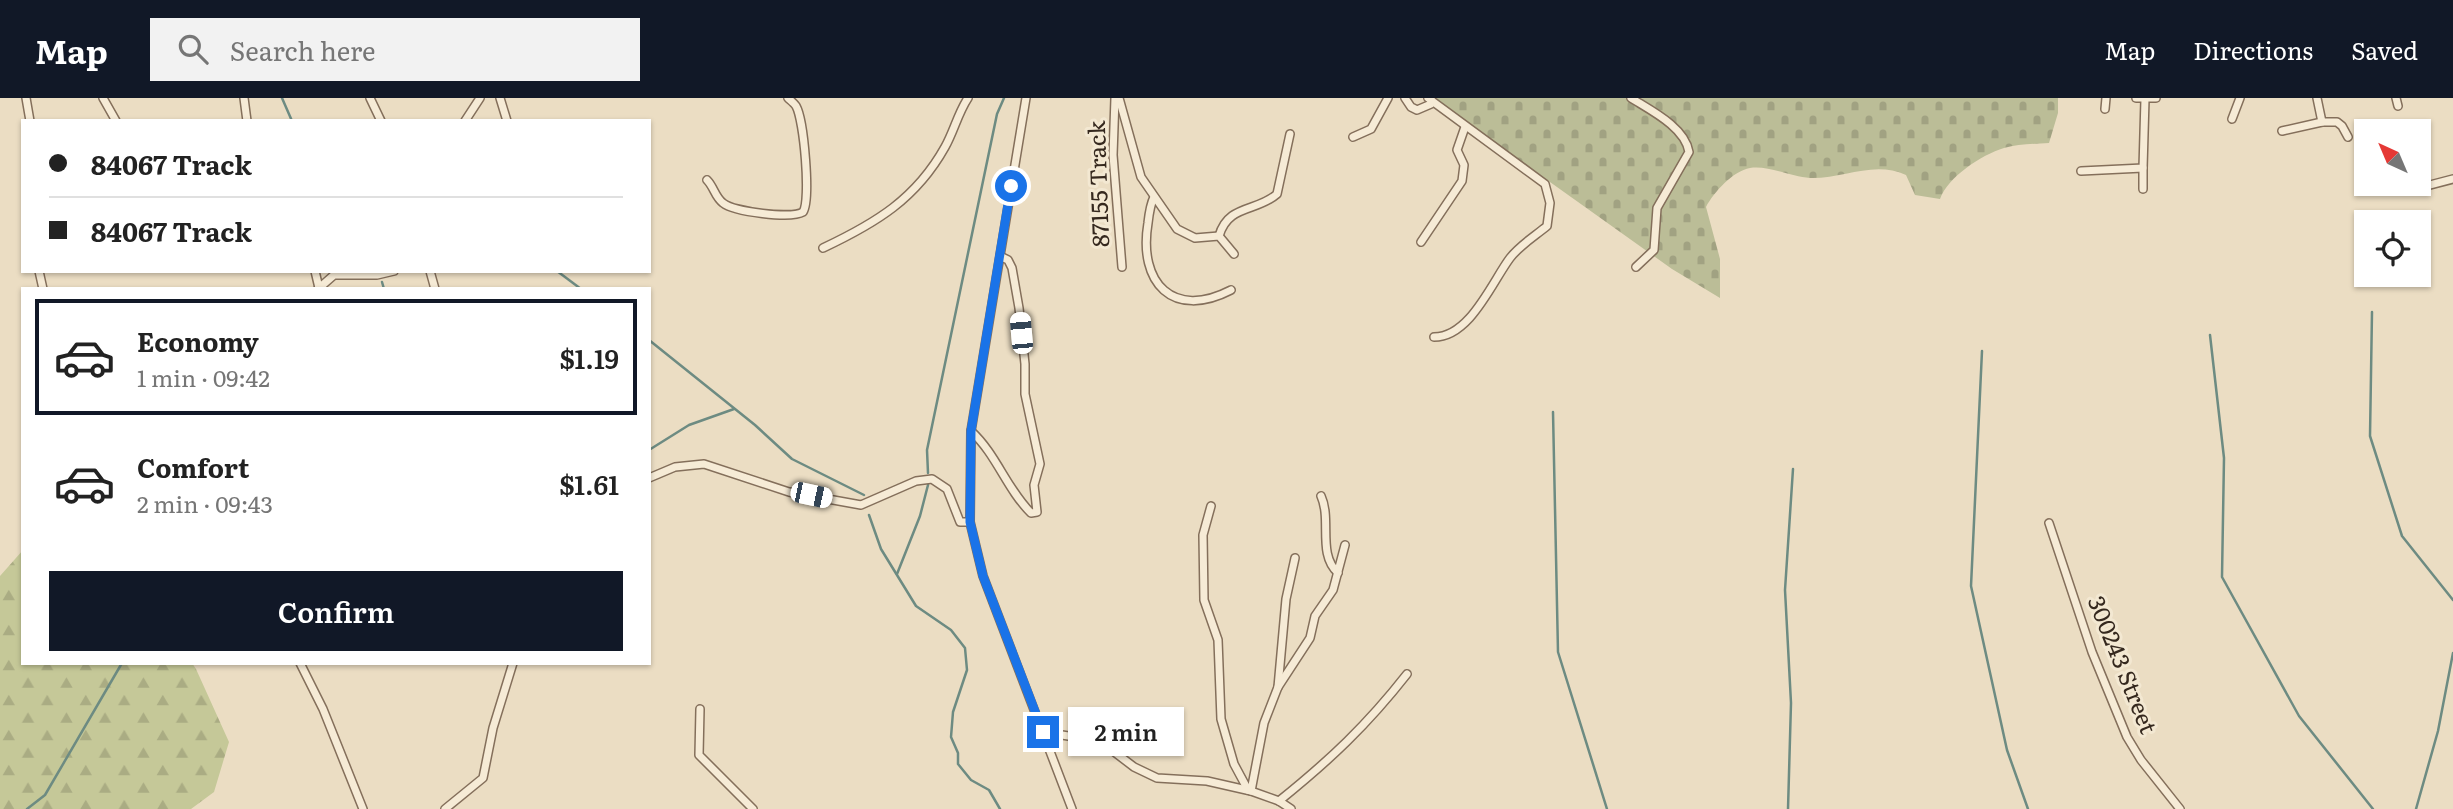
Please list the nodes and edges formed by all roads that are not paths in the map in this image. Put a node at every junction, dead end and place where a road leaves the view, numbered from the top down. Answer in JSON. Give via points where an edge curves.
{"nodes":[{"id":1,"x":26,"y":98,"type":"edge"},
{"id":2,"x":103,"y":98,"type":"edge"},
{"id":3,"x":244,"y":98,"type":"edge"},
{"id":4,"x":370,"y":98,"type":"edge"},
{"id":5,"x":480,"y":98,"type":"edge"},
{"id":6,"x":500,"y":98,"type":"edge"},
{"id":7,"x":788,"y":98,"type":"edge"},
{"id":8,"x":968,"y":98,"type":"edge"},
{"id":9,"x":1027,"y":98,"type":"edge"},
{"id":10,"x":1117,"y":98,"type":"edge"},
{"id":11,"x":1388,"y":98,"type":"edge"},
{"id":12,"x":1405,"y":98,"type":"edge"},
{"id":13,"x":1631,"y":98,"type":"edge"},
{"id":14,"x":2106,"y":98,"type":"edge"},
{"id":15,"x":2156,"y":98,"type":"edge"},
{"id":16,"x":2240,"y":98,"type":"edge"},
{"id":17,"x":2317,"y":98,"type":"edge"},
{"id":18,"x":1430,"y":99,"type":"edge"},
{"id":19,"x":2141,"y":99,"type":"edge"},
{"id":20,"x":2105,"y":109,"type":"dead end"},
{"id":21,"x":30,"y":119,"type":"edge"},
{"id":22,"x":115,"y":119,"type":"edge"},
{"id":23,"x":247,"y":119,"type":"edge"},
{"id":24,"x":380,"y":119,"type":"edge"},
{"id":25,"x":466,"y":119,"type":"edge"},
{"id":26,"x":506,"y":119,"type":"edge"},
{"id":27,"x":2232,"y":119,"type":"dead end"},
{"id":28,"x":2322,"y":122,"type":"junction"},
{"id":29,"x":1465,"y":127,"type":"junction"},
{"id":30,"x":2282,"y":131,"type":"dead end"},
{"id":31,"x":1290,"y":134,"type":"dead end"},
{"id":32,"x":1353,"y":137,"type":"dead end"},
{"id":33,"x":2348,"y":137,"type":"dead end"},
{"id":34,"x":2143,"y":168,"type":"junction"},
{"id":35,"x":2081,"y":171,"type":"dead end"},
{"id":36,"x":707,"y":180,"type":"dead end"},
{"id":37,"x":2453,"y":180,"type":"edge"},
{"id":38,"x":2431,"y":185,"type":"edge"},
{"id":39,"x":2143,"y":189,"type":"dead end"},
{"id":40,"x":1154,"y":197,"type":"junction"},
{"id":41,"x":1219,"y":236,"type":"junction"},
{"id":42,"x":1421,"y":242,"type":"dead end"},
{"id":43,"x":823,"y":248,"type":"dead end"},
{"id":44,"x":1234,"y":254,"type":"dead end"},
{"id":45,"x":1000,"y":257,"type":"junction"},
{"id":46,"x":1122,"y":267,"type":"dead end"},
{"id":47,"x":1636,"y":267,"type":"dead end"},
{"id":48,"x":386,"y":273,"type":"edge"},
{"id":49,"x":320,"y":287,"type":"edge"},
{"id":50,"x":1231,"y":290,"type":"dead end"},
{"id":51,"x":1434,"y":337,"type":"dead end"},
{"id":52,"x":971,"y":431,"type":"junction"},
{"id":53,"x":651,"y":477,"type":"edge"},
{"id":54,"x":1321,"y":496,"type":"dead end"},
{"id":55,"x":1211,"y":506,"type":"dead end"},
{"id":56,"x":970,"y":522,"type":"junction"},
{"id":57,"x":2049,"y":523,"type":"dead end"},
{"id":58,"x":1345,"y":545,"type":"dead end"},
{"id":59,"x":1295,"y":558,"type":"dead end"},
{"id":60,"x":1338,"y":573,"type":"junction"},
{"id":61,"x":301,"y":665,"type":"edge"},
{"id":62,"x":512,"y":665,"type":"edge"},
{"id":63,"x":1407,"y":674,"type":"dead end"},
{"id":64,"x":1278,"y":688,"type":"junction"},
{"id":65,"x":700,"y":709,"type":"dead end"},
{"id":66,"x":1043,"y":732,"type":"junction"},
{"id":67,"x":1249,"y":790,"type":"junction"},
{"id":68,"x":1279,"y":801,"type":"junction"},
{"id":69,"x":363,"y":809,"type":"edge"},
{"id":70,"x":445,"y":809,"type":"edge"},
{"id":71,"x":752,"y":809,"type":"edge"},
{"id":72,"x":1072,"y":809,"type":"edge"},
{"id":73,"x":1291,"y":809,"type":"edge"},
{"id":74,"x":2180,"y":809,"type":"edge"}],
"edges":[{"from":1,"to":21,"type":"street"},
{"from":2,"to":22,"type":"street"},
{"from":3,"to":23,"type":"street"},
{"from":4,"to":24,"type":"street"},
{"from":5,"to":25,"type":"street"},
{"from":6,"to":26,"type":"street"},
{"from":7,"to":36,"type":"street","via":[[797,108],[801,130],[808,195],[803,212],[776,215],[728,206]]},
{"from":8,"to":43,"type":"street","via":[[944,149],[894,210]]},
{"from":9,"to":45,"type":"street"},
{"from":10,"to":40,"type":"street","via":[[1141,177]]},
{"from":10,"to":46,"type":"street","name":"87155 Track","via":[[1113,155]]},
{"from":11,"to":32,"type":"street","via":[[1371,129]]},
{"from":12,"to":18,"type":"street","via":[[1417,110]]},
{"from":13,"to":47,"type":"street","via":[[1674,129],[1687,142],[1689,152],[1657,208],[1654,250]]},
{"from":14,"to":20,"type":"street"},
{"from":15,"to":19,"type":"street"},
{"from":16,"to":27,"type":"street"},
{"from":17,"to":28,"type":"street"},
{"from":18,"to":29,"type":"street"},
{"from":19,"to":34,"type":"street"},
{"from":28,"to":30,"type":"street"},
{"from":28,"to":33,"type":"street","via":[[2340,123]]},
{"from":29,"to":42,"type":"street","via":[[1457,150],[1464,165],[1462,181]]},
{"from":29,"to":51,"type":"street","via":[[1545,184],[1549,222],[1510,257],[1490,292],[1451,334]]},
{"from":31,"to":41,"type":"street","via":[[1276,197],[1233,214]]},
{"from":34,"to":35,"type":"street"},
{"from":34,"to":39,"type":"street"},
{"from":37,"to":38,"type":"street"},
{"from":40,"to":41,"type":"street","via":[[1184,235]]},
{"from":40,"to":50,"type":"street","via":[[1146,252],[1157,284],[1173,297],[1197,303]]},
{"from":41,"to":44,"type":"street"},
{"from":45,"to":52,"type":"street"},
{"from":45,"to":52,"type":"street","via":[[1010,262],[1019,309],[1025,394],[1040,464],[1034,485],[1037,512],[1031,513],[1014,495],[985,443]]},
{"from":48,"to":49,"type":"street","via":[[334,275]]},
{"from":52,"to":56,"type":"street"},
{"from":53,"to":56,"type":"street","via":[[675,467],[704,464],[789,492],[862,505],[916,481],[932,479],[947,489],[960,522]]},
{"from":54,"to":60,"type":"street","via":[[1328,559]]},
{"from":55,"to":67,"type":"street","via":[[1203,535],[1203,600],[1218,640],[1221,719],[1234,764]]},
{"from":56,"to":66,"type":"street","via":[[983,576]]},
{"from":57,"to":74,"type":"street","name":"300243 Street","via":[[2092,652],[2127,737]]},
{"from":58,"to":60,"type":"street"},
{"from":59,"to":64,"type":"street","via":[[1286,598]]},
{"from":60,"to":64,"type":"street","via":[[1330,596],[1315,616],[1310,638]]},
{"from":61,"to":69,"type":"street"},
{"from":62,"to":70,"type":"street","via":[[482,778]]},
{"from":63,"to":68,"type":"street","via":[[1370,722]]},
{"from":64,"to":67,"type":"street","via":[[1264,723]]},
{"from":65,"to":71,"type":"street","via":[[699,755]]},
{"from":66,"to":67,"type":"street","via":[[1100,741],[1157,778]]},
{"from":66,"to":72,"type":"street"},
{"from":67,"to":68,"type":"street"},
{"from":68,"to":73,"type":"street"}]}
